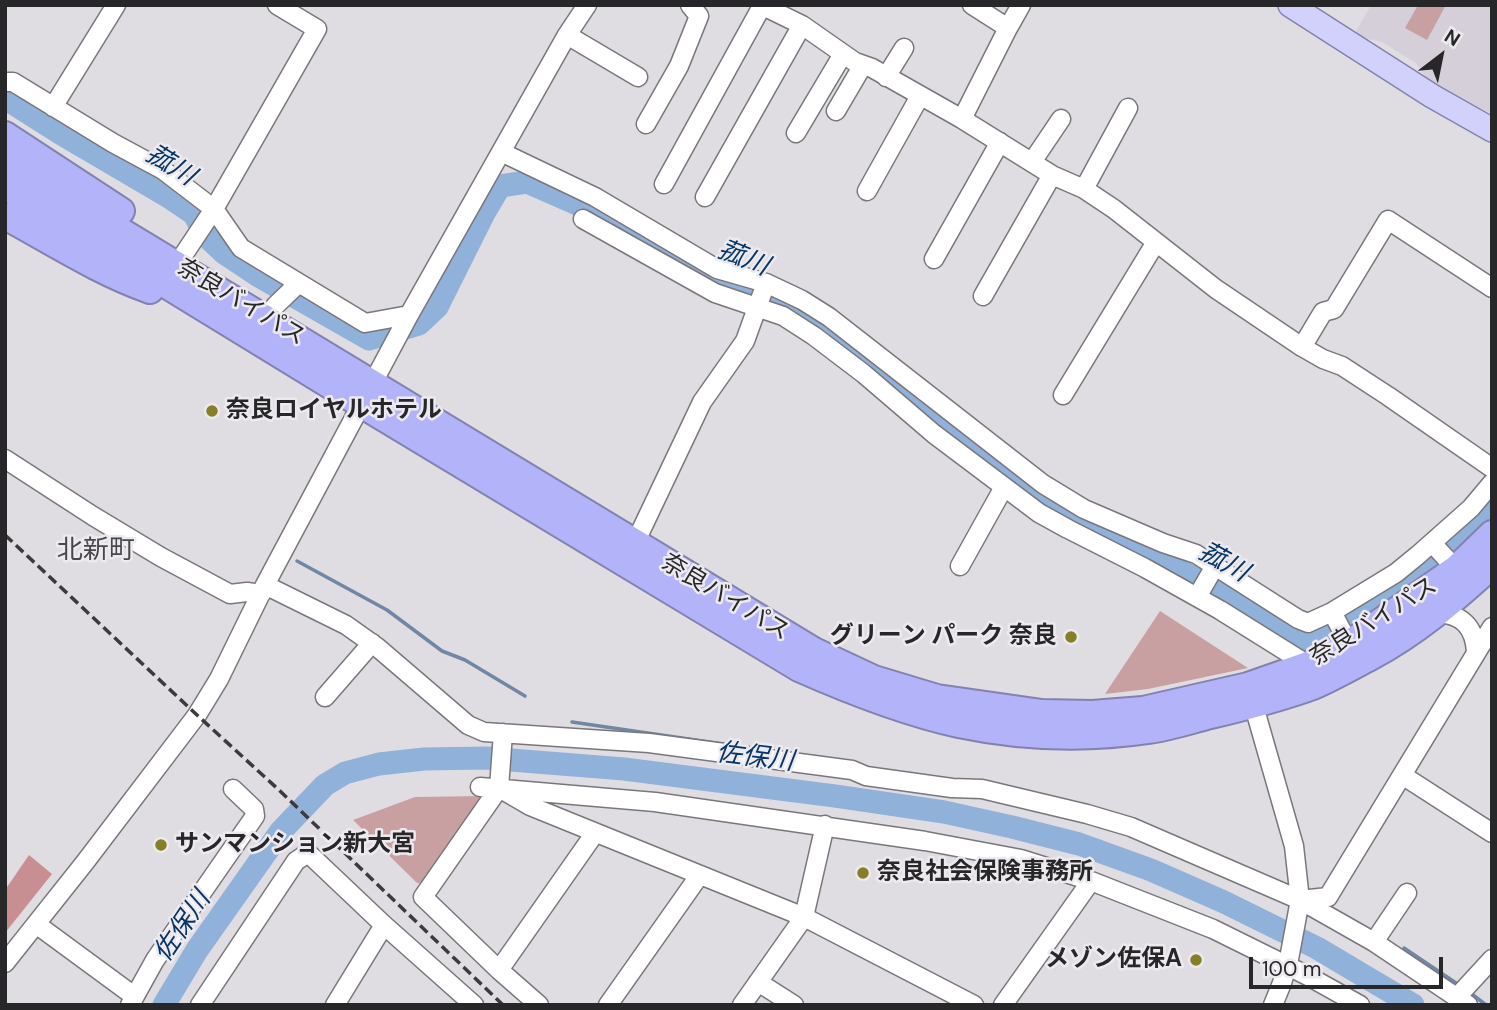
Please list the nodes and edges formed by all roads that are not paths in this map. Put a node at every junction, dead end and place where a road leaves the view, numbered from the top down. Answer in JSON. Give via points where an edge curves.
{"nodes":[{"id":1,"x":116,"y":5,"type":"edge"},
{"id":2,"x":278,"y":5,"type":"edge"},
{"id":3,"x":587,"y":5,"type":"edge"},
{"id":4,"x":690,"y":5,"type":"edge"},
{"id":5,"x":972,"y":5,"type":"edge"},
{"id":6,"x":1021,"y":5,"type":"edge"},
{"id":7,"x":1290,"y":5,"type":"edge"},
{"id":8,"x":762,"y":6,"type":"edge"},
{"id":9,"x":802,"y":25,"type":"junction"},
{"id":10,"x":1008,"y":28,"type":"junction"},
{"id":11,"x":567,"y":35,"type":"junction"},
{"id":12,"x":904,"y":48,"type":"dead end"},
{"id":13,"x":843,"y":54,"type":"junction"},
{"id":14,"x":863,"y":65,"type":"junction"},
{"id":15,"x":638,"y":77,"type":"dead end"},
{"id":16,"x":886,"y":77,"type":"junction"},
{"id":17,"x":5,"y":82,"type":"edge"},
{"id":18,"x":920,"y":96,"type":"junction"},
{"id":19,"x":52,"y":107,"type":"junction"},
{"id":20,"x":1128,"y":108,"type":"dead end"},
{"id":21,"x":836,"y":111,"type":"dead end"},
{"id":22,"x":654,"y":118,"type":"dead end"},
{"id":23,"x":962,"y":119,"type":"junction"},
{"id":24,"x":1061,"y":119,"type":"dead end"},
{"id":25,"x":1492,"y":130,"type":"edge"},
{"id":26,"x":796,"y":133,"type":"dead end"},
{"id":27,"x":5,"y":135,"type":"edge"},
{"id":28,"x":1000,"y":142,"type":"junction"},
{"id":29,"x":501,"y":152,"type":"junction"},
{"id":30,"x":1032,"y":162,"type":"junction"},
{"id":31,"x":5,"y":163,"type":"edge"},
{"id":32,"x":1052,"y":175,"type":"junction"},
{"id":33,"x":664,"y":184,"type":"dead end"},
{"id":34,"x":5,"y":186,"type":"edge"},
{"id":35,"x":1084,"y":188,"type":"junction"},
{"id":36,"x":867,"y":191,"type":"dead end"},
{"id":37,"x":705,"y":197,"type":"dead end"},
{"id":38,"x":214,"y":209,"type":"junction"},
{"id":39,"x":5,"y":216,"type":"edge"},
{"id":40,"x":583,"y":219,"type":"dead end"},
{"id":41,"x":1156,"y":242,"type":"junction"},
{"id":42,"x":191,"y":243,"type":"junction"},
{"id":43,"x":934,"y":259,"type":"dead end"},
{"id":44,"x":766,"y":283,"type":"junction"},
{"id":45,"x":299,"y":284,"type":"junction"},
{"id":46,"x":1492,"y":288,"type":"edge"},
{"id":47,"x":983,"y":296,"type":"dead end"},
{"id":48,"x":756,"y":307,"type":"junction"},
{"id":49,"x":205,"y":308,"type":"junction"},
{"id":50,"x":409,"y":317,"type":"junction"},
{"id":51,"x":266,"y":318,"type":"junction"},
{"id":52,"x":1302,"y":347,"type":"junction"},
{"id":53,"x":367,"y":394,"type":"junction"},
{"id":54,"x":1063,"y":395,"type":"dead end"},
{"id":55,"x":949,"y":411,"type":"junction"},
{"id":56,"x":934,"y":434,"type":"junction"},
{"id":57,"x":5,"y":459,"type":"edge"},
{"id":58,"x":1492,"y":468,"type":"edge"},
{"id":59,"x":1492,"y":483,"type":"edge"},
{"id":60,"x":1004,"y":487,"type":"junction"},
{"id":61,"x":1492,"y":534,"type":"edge"},
{"id":62,"x":635,"y":542,"type":"junction"},
{"id":63,"x":1442,"y":554,"type":"junction"},
{"id":64,"x":1492,"y":565,"type":"edge"},
{"id":65,"x":960,"y":566,"type":"dead end"},
{"id":66,"x":1215,"y":567,"type":"junction"},
{"id":67,"x":263,"y":590,"type":"junction"},
{"id":68,"x":1198,"y":597,"type":"junction"},
{"id":69,"x":1437,"y":612,"type":"junction"},
{"id":70,"x":1492,"y":616,"type":"edge"},
{"id":71,"x":1339,"y":625,"type":"junction"},
{"id":72,"x":1468,"y":626,"type":"junction"},
{"id":73,"x":1492,"y":627,"type":"edge"},
{"id":74,"x":372,"y":643,"type":"junction"},
{"id":75,"x":1476,"y":653,"type":"junction"},
{"id":76,"x":1308,"y":665,"type":"junction"},
{"id":77,"x":1251,"y":696,"type":"junction"},
{"id":78,"x":325,"y":697,"type":"dead end"},
{"id":79,"x":503,"y":735,"type":"junction"},
{"id":80,"x":1402,"y":775,"type":"junction"},
{"id":81,"x":500,"y":786,"type":"junction"},
{"id":82,"x":480,"y":787,"type":"dead end"},
{"id":83,"x":233,"y":789,"type":"dead end"},
{"id":84,"x":825,"y":825,"type":"junction"},
{"id":85,"x":595,"y":833,"type":"junction"},
{"id":86,"x":1492,"y":833,"type":"edge"},
{"id":87,"x":699,"y":876,"type":"junction"},
{"id":88,"x":1091,"y":881,"type":"junction"},
{"id":89,"x":1407,"y":893,"type":"dead end"},
{"id":90,"x":1298,"y":905,"type":"junction"},
{"id":91,"x":804,"y":917,"type":"junction"},
{"id":92,"x":36,"y":924,"type":"junction"},
{"id":93,"x":384,"y":925,"type":"junction"},
{"id":94,"x":1374,"y":942,"type":"junction"},
{"id":95,"x":1492,"y":958,"type":"edge"},
{"id":96,"x":1288,"y":962,"type":"junction"},
{"id":97,"x":5,"y":963,"type":"edge"},
{"id":98,"x":499,"y":970,"type":"junction"},
{"id":99,"x":758,"y":982,"type":"junction"},
{"id":100,"x":132,"y":1000,"type":"edge"},
{"id":101,"x":1462,"y":1001,"type":"edge"},
{"id":102,"x":472,"y":1004,"type":"edge"},
{"id":103,"x":200,"y":1005,"type":"edge"},
{"id":104,"x":335,"y":1005,"type":"edge"},
{"id":105,"x":539,"y":1005,"type":"edge"},
{"id":106,"x":608,"y":1005,"type":"edge"},
{"id":107,"x":742,"y":1005,"type":"edge"},
{"id":108,"x":794,"y":1005,"type":"edge"},
{"id":109,"x":974,"y":1005,"type":"edge"},
{"id":110,"x":1003,"y":1005,"type":"edge"},
{"id":111,"x":1273,"y":1005,"type":"edge"},
{"id":112,"x":1360,"y":1005,"type":"edge"}],
"edges":[{"from":1,"to":19,"type":"street"},
{"from":2,"to":38,"type":"street","via":[[317,29]]},
{"from":3,"to":11,"type":"street"},
{"from":4,"to":22,"type":"street","via":[[699,16]]},
{"from":5,"to":10,"type":"street"},
{"from":6,"to":10,"type":"street"},
{"from":7,"to":25,"type":"main road"},
{"from":8,"to":9,"type":"street"},
{"from":8,"to":33,"type":"street"},
{"from":9,"to":13,"type":"street"},
{"from":9,"to":37,"type":"street"},
{"from":10,"to":23,"type":"street"},
{"from":11,"to":15,"type":"street"},
{"from":11,"to":29,"type":"street"},
{"from":12,"to":16,"type":"street"},
{"from":13,"to":14,"type":"street"},
{"from":13,"to":26,"type":"street"},
{"from":14,"to":16,"type":"street"},
{"from":14,"to":21,"type":"street"},
{"from":16,"to":18,"type":"street"},
{"from":17,"to":19,"type":"street","via":[[13,82]]},
{"from":18,"to":23,"type":"street"},
{"from":18,"to":36,"type":"street"},
{"from":19,"to":38,"type":"street","via":[[163,170]]},
{"from":20,"to":35,"type":"street"},
{"from":23,"to":28,"type":"street"},
{"from":24,"to":30,"type":"street"},
{"from":27,"to":42,"type":"highway"},
{"from":28,"to":30,"type":"street"},
{"from":28,"to":43,"type":"street"},
{"from":29,"to":44,"type":"street","via":[[595,197],[718,270]]},
{"from":29,"to":50,"type":"street"},
{"from":30,"to":32,"type":"street"},
{"from":31,"to":51,"type":"highway","name":"奈良バイパス"},
{"from":32,"to":35,"type":"street"},
{"from":32,"to":47,"type":"street"},
{"from":34,"to":49,"type":"highway","name":"奈良バイパス"},
{"from":35,"to":41,"type":"street"},
{"from":38,"to":42,"type":"street"},
{"from":38,"to":45,"type":"street","via":[[241,248]]},
{"from":39,"to":49,"type":"highway","via":[[131,283]]},
{"from":40,"to":48,"type":"street","via":[[715,293]]},
{"from":41,"to":52,"type":"street"},
{"from":41,"to":54,"type":"street"},
{"from":42,"to":51,"type":"highway"},
{"from":44,"to":48,"type":"street"},
{"from":44,"to":55,"type":"street","via":[[829,317]]},
{"from":45,"to":50,"type":"street","via":[[365,323]]},
{"from":45,"to":51,"type":"street"},
{"from":46,"to":52,"type":"street","via":[[1388,220],[1334,309],[1323,312]]},
{"from":48,"to":56,"type":"street","via":[[783,316],[814,336]]},
{"from":48,"to":62,"type":"street","via":[[745,341],[702,402]]},
{"from":49,"to":53,"type":"highway","name":"奈良バイパス"},
{"from":50,"to":53,"type":"street"},
{"from":51,"to":53,"type":"highway","name":"奈良バイパス"},
{"from":52,"to":58,"type":"street","via":[[1342,366]]},
{"from":53,"to":62,"type":"highway","name":"奈良バイパス"},
{"from":53,"to":67,"type":"street"},
{"from":53,"to":77,"type":"highway","name":"奈良バイパス","via":[[799,668],[859,694],[959,724],[1073,736],[1150,730]]},
{"from":55,"to":56,"type":"street"},
{"from":55,"to":66,"type":"street","via":[[1043,484],[1084,509],[1196,554]]},
{"from":56,"to":60,"type":"street"},
{"from":57,"to":67,"type":"street","via":[[161,557],[230,594]]},
{"from":59,"to":63,"type":"street"},
{"from":60,"to":65,"type":"street"},
{"from":60,"to":68,"type":"street","via":[[1039,513]]},
{"from":61,"to":63,"type":"highway","name":"奈良バイパス"},
{"from":62,"to":77,"type":"highway","name":"奈良バイパス","via":[[814,651],[874,679],[937,698],[1042,713],[1092,714]]},
{"from":63,"to":71,"type":"highway","name":"奈良バイパス"},
{"from":63,"to":71,"type":"street","via":[[1396,573]]},
{"from":64,"to":69,"type":"highway","name":"奈良バイパス"},
{"from":66,"to":68,"type":"street"},
{"from":66,"to":71,"type":"street","via":[[1298,619]]},
{"from":67,"to":74,"type":"street","via":[[346,625]]},
{"from":67,"to":92,"type":"street","via":[[197,715]]},
{"from":68,"to":76,"type":"street"},
{"from":69,"to":72,"type":"street"},
{"from":69,"to":77,"type":"highway","name":"奈良バイパス","via":[[1419,627],[1315,685]]},
{"from":70,"to":72,"type":"street"},
{"from":71,"to":76,"type":"highway","name":"奈良バイパス"},
{"from":72,"to":75,"type":"street"},
{"from":73,"to":75,"type":"street"},
{"from":74,"to":78,"type":"street"},
{"from":74,"to":79,"type":"street","via":[[468,725]]},
{"from":75,"to":80,"type":"street"},
{"from":76,"to":77,"type":"highway","name":"奈良バイパス"},
{"from":77,"to":90,"type":"street","via":[[1293,846]]},
{"from":79,"to":81,"type":"street"},
{"from":79,"to":90,"type":"street","via":[[649,743],[852,770],[927,785],[982,789],[1131,827]]},
{"from":80,"to":86,"type":"street"},
{"from":80,"to":90,"type":"street","via":[[1328,897]]},
{"from":81,"to":82,"type":"street"},
{"from":81,"to":84,"type":"street"},
{"from":81,"to":85,"type":"street","via":[[530,806]]},
{"from":81,"to":98,"type":"street","via":[[423,897]]},
{"from":83,"to":100,"type":"street","via":[[254,809],[255,816]]},
{"from":84,"to":88,"type":"street","via":[[1021,859]]},
{"from":84,"to":91,"type":"street"},
{"from":85,"to":87,"type":"street"},
{"from":85,"to":98,"type":"street"},
{"from":87,"to":91,"type":"street"},
{"from":87,"to":106,"type":"street"},
{"from":88,"to":96,"type":"street"},
{"from":88,"to":110,"type":"street"},
{"from":89,"to":94,"type":"street"},
{"from":90,"to":94,"type":"street"},
{"from":90,"to":96,"type":"street"},
{"from":91,"to":99,"type":"street"},
{"from":91,"to":109,"type":"street"},
{"from":92,"to":97,"type":"street"},
{"from":92,"to":100,"type":"street"},
{"from":93,"to":102,"type":"street"},
{"from":93,"to":103,"type":"street","via":[[308,853],[296,861]]},
{"from":93,"to":104,"type":"street"},
{"from":94,"to":101,"type":"street"},
{"from":95,"to":101,"type":"street"},
{"from":96,"to":111,"type":"street"},
{"from":96,"to":112,"type":"street"},
{"from":98,"to":105,"type":"street"},
{"from":99,"to":107,"type":"street"},
{"from":99,"to":108,"type":"street"}]}
